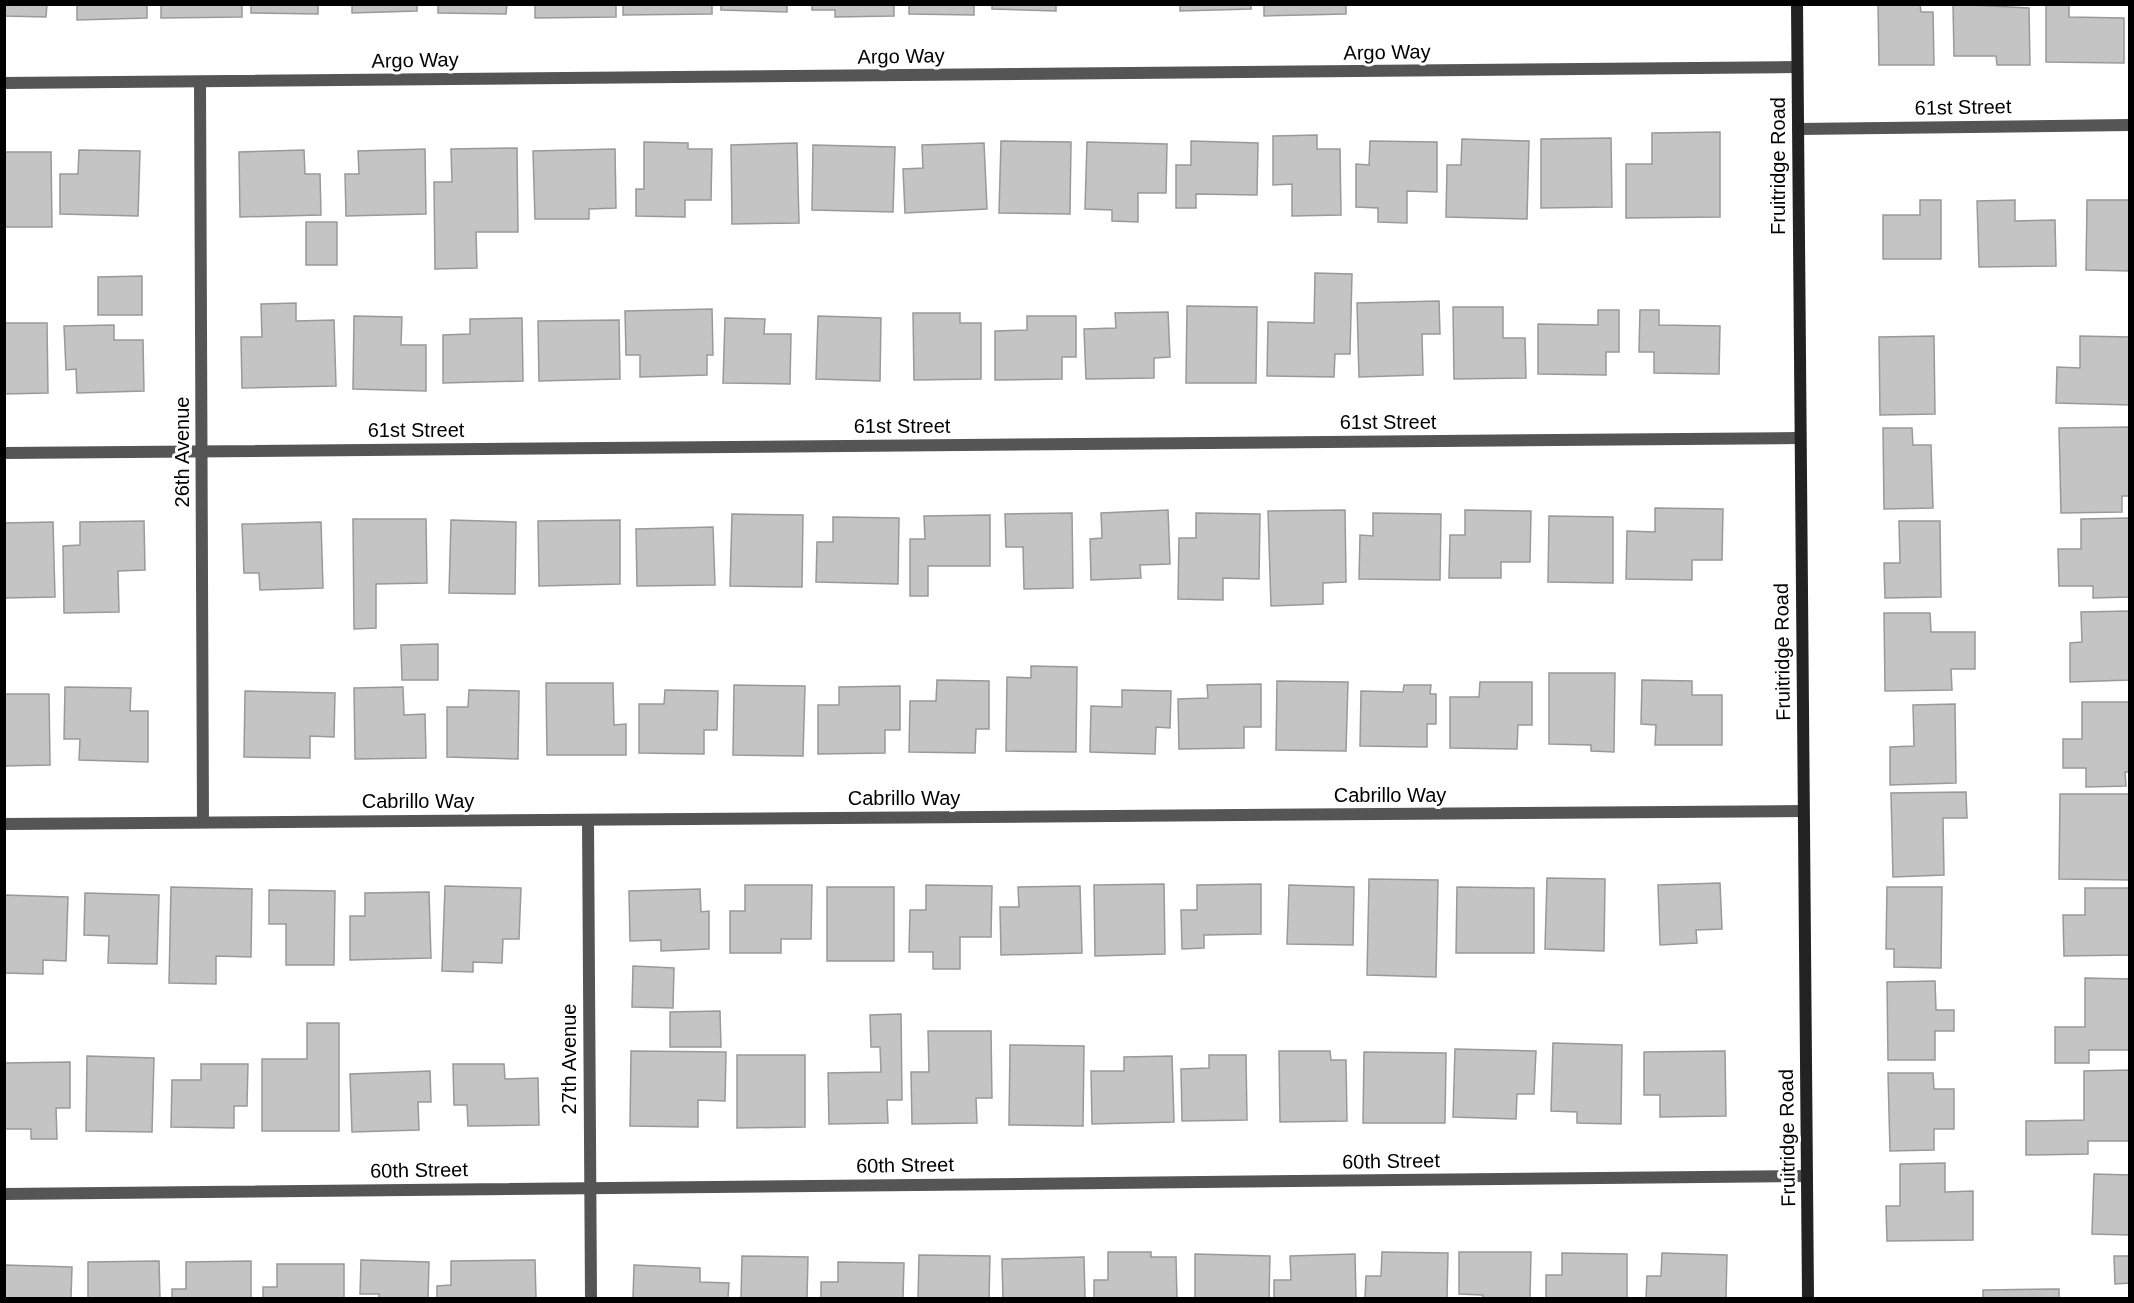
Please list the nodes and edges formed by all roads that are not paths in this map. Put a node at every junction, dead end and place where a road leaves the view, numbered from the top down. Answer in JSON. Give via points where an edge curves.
{"nodes":[{"id":1,"x":1797,"y":4,"type":"edge"},
{"id":2,"x":1797,"y":68,"type":"junction"},
{"id":3,"x":200,"y":82,"type":"junction"},
{"id":4,"x":4,"y":83,"type":"edge"},
{"id":5,"x":2130,"y":125,"type":"edge"},
{"id":6,"x":1798,"y":129,"type":"junction"},
{"id":7,"x":1800,"y":438,"type":"junction"},
{"id":8,"x":202,"y":452,"type":"junction"},
{"id":9,"x":4,"y":453,"type":"edge"},
{"id":10,"x":1803,"y":811,"type":"junction"},
{"id":11,"x":588,"y":820,"type":"junction"},
{"id":12,"x":203,"y":822,"type":"junction"},
{"id":13,"x":4,"y":824,"type":"edge"},
{"id":14,"x":1807,"y":1176,"type":"junction"},
{"id":15,"x":590,"y":1188,"type":"junction"},
{"id":16,"x":4,"y":1194,"type":"edge"},
{"id":17,"x":591,"y":1299,"type":"edge"},
{"id":18,"x":1808,"y":1299,"type":"edge"}],
"edges":[{"from":1,"to":2,"type":"main road","name":"Fruitridge Road"},
{"from":2,"to":3,"type":"street","name":"Argo Way"},
{"from":2,"to":6,"type":"main road","name":"Fruitridge Road"},
{"from":3,"to":4,"type":"street","name":"Argo Way"},
{"from":3,"to":8,"type":"street","name":"26th Avenue"},
{"from":5,"to":6,"type":"street","name":"61st Street"},
{"from":6,"to":7,"type":"main road","name":"Fruitridge Road"},
{"from":7,"to":8,"type":"street","name":"61st Street"},
{"from":7,"to":10,"type":"main road","name":"Fruitridge Road"},
{"from":8,"to":9,"type":"street","name":"61st Street"},
{"from":8,"to":12,"type":"street","name":"26th Avenue"},
{"from":10,"to":11,"type":"street","name":"Cabrillo Way"},
{"from":10,"to":14,"type":"main road","name":"Fruitridge Road"},
{"from":11,"to":12,"type":"street","name":"Cabrillo Way"},
{"from":11,"to":15,"type":"street","name":"27th Avenue"},
{"from":12,"to":13,"type":"street","name":"Cabrillo Way"},
{"from":14,"to":15,"type":"street","name":"60th Street"},
{"from":14,"to":18,"type":"main road","name":"Fruitridge Road"},
{"from":15,"to":16,"type":"street","name":"60th Street"},
{"from":15,"to":17,"type":"street","name":"27th Avenue"}]}
